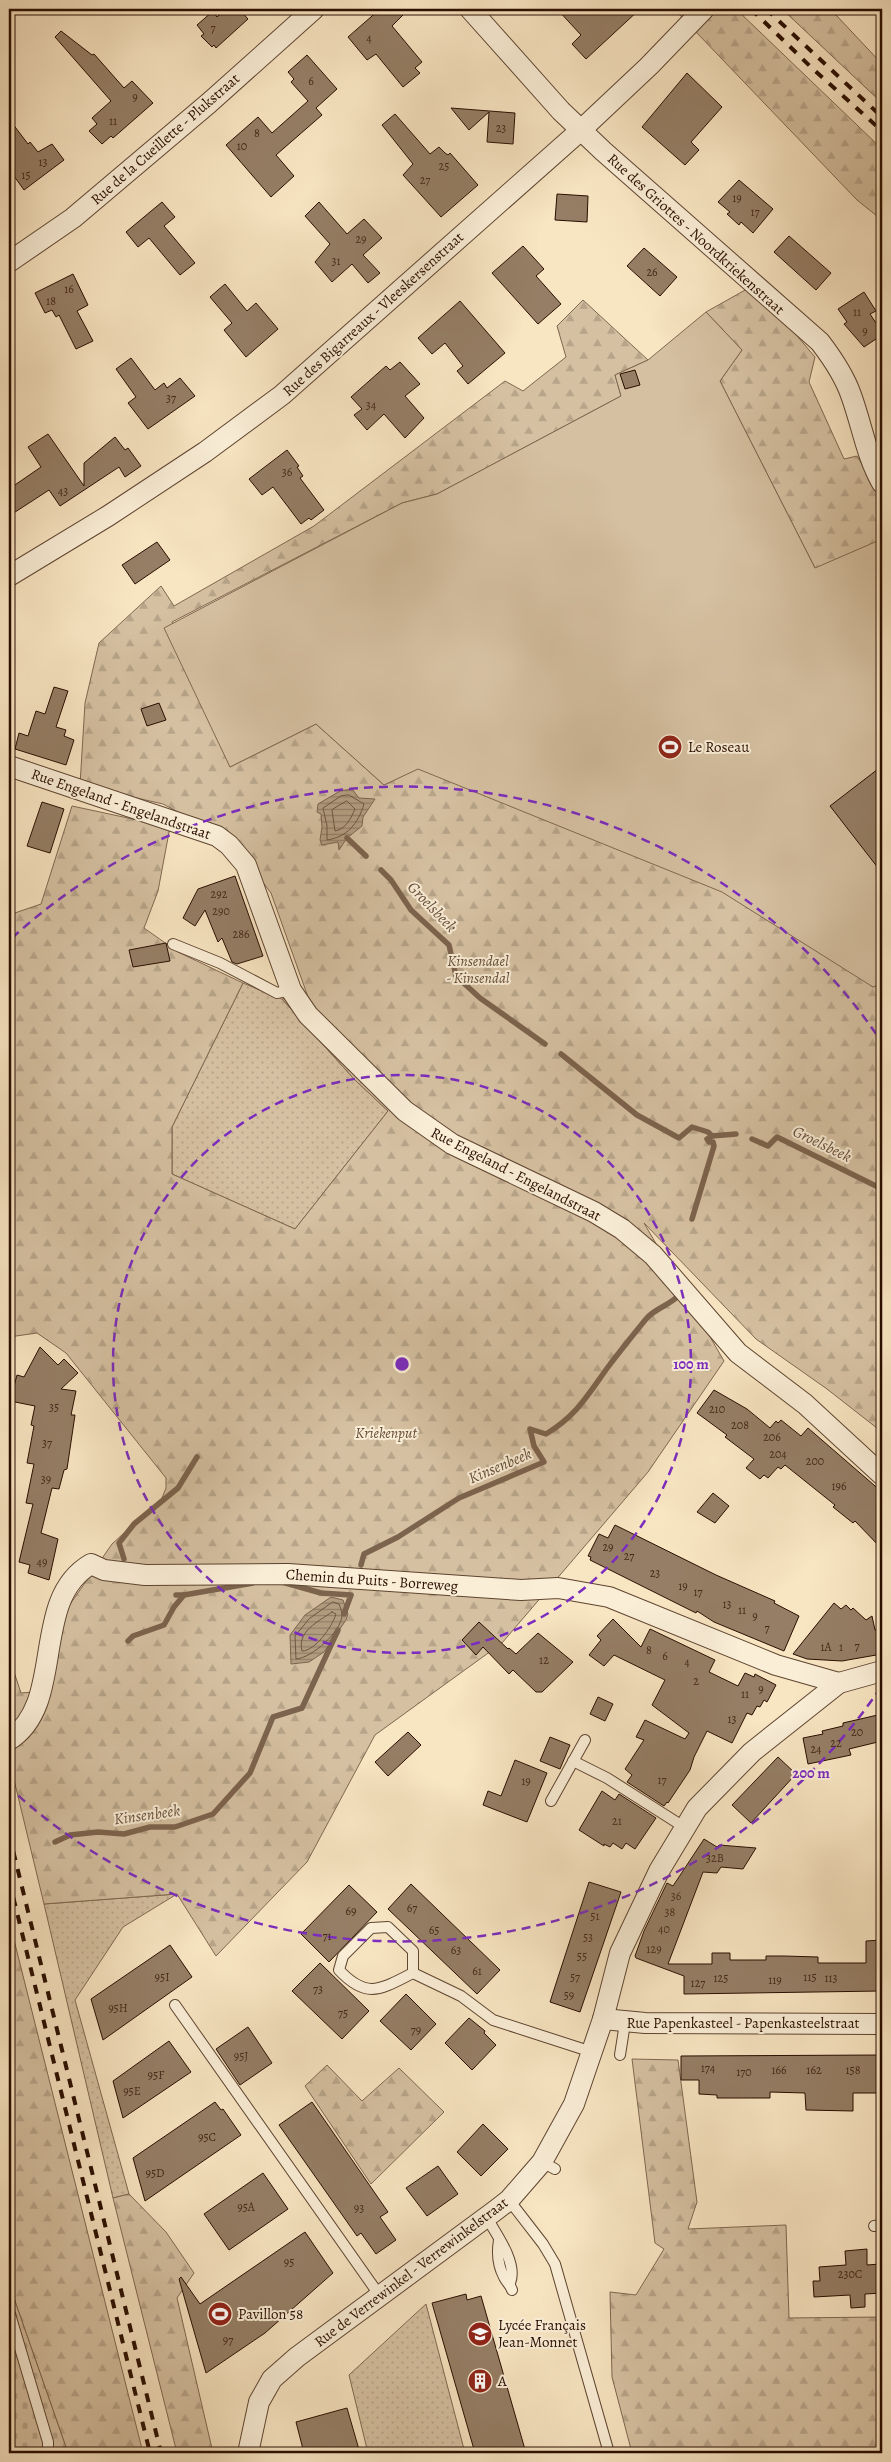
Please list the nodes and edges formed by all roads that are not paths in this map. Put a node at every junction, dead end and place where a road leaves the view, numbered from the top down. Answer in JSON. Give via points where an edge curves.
{"nodes":[{"id":1,"x":314,"y":9,"type":"edge"},
{"id":2,"x":470,"y":9,"type":"edge"},
{"id":3,"x":704,"y":9,"type":"edge"},
{"id":4,"x":581,"y":130,"type":"junction"},
{"id":5,"x":9,"y":262,"type":"edge"},
{"id":6,"x":882,"y":483,"type":"edge"},
{"id":7,"x":9,"y":576,"type":"edge"},
{"id":8,"x":9,"y":766,"type":"edge"},
{"id":9,"x":173,"y":944,"type":"dead end"},
{"id":10,"x":291,"y":990,"type":"junction"},
{"id":11,"x":882,"y":1475,"type":"edge"},
{"id":12,"x":882,"y":1671,"type":"edge"},
{"id":13,"x":839,"y":1683,"type":"junction"},
{"id":14,"x":9,"y":1740,"type":"edge"},
{"id":15,"x":584,"y":1740,"type":"dead end"},
{"id":16,"x":573,"y":1761,"type":"junction"},
{"id":17,"x":551,"y":1801,"type":"dead end"},
{"id":18,"x":684,"y":1827,"type":"junction"},
{"id":19,"x":413,"y":1973,"type":"junction"},
{"id":20,"x":175,"y":2006,"type":"dead end"},
{"id":21,"x":603,"y":2019,"type":"junction"},
{"id":22,"x":625,"y":2023,"type":"junction"},
{"id":23,"x":882,"y":2024,"type":"edge"},
{"id":24,"x":592,"y":2052,"type":"junction"},
{"id":25,"x":620,"y":2056,"type":"dead end"},
{"id":26,"x":509,"y":2200,"type":"junction"},
{"id":27,"x":487,"y":2218,"type":"junction"},
{"id":28,"x":511,"y":2287,"type":"dead end"},
{"id":29,"x":380,"y":2296,"type":"junction"},
{"id":30,"x":9,"y":2311,"type":"edge"},
{"id":31,"x":48,"y":2453,"type":"edge"},
{"id":32,"x":248,"y":2453,"type":"edge"},
{"id":33,"x":609,"y":2453,"type":"edge"}],
"edges":[{"from":1,"to":5,"type":"street","name":"Rue de la Cueillette - Plukstraat","via":[[74,218]]},
{"from":2,"to":4,"type":"street","name":"Rue des Griottes - Noordkriekenstraat"},
{"from":3,"to":4,"type":"street","name":"Rue des Bigarreaux - Vleeskersenstraat"},
{"from":4,"to":6,"type":"street","name":"Rue des Griottes - Noordkriekenstraat","via":[[820,342],[838,365],[852,395],[867,450]]},
{"from":4,"to":7,"type":"street","name":"Rue des Bigarreaux - Vleeskersenstraat","via":[[282,395],[205,452]]},
{"from":8,"to":10,"type":"street","name":"Rue Engeland - Engelandstraat","via":[[192,827],[217,836],[229,845],[246,865]]},
{"from":9,"to":10,"type":"lane","via":[[220,963],[277,993]]},
{"from":10,"to":11,"type":"street","name":"Rue Engeland - Engelandstraat","via":[[308,1015],[372,1080],[427,1128],[482,1159],[594,1212],[653,1255],[738,1353],[805,1404]]},
{"from":12,"to":13,"type":"street","name":"Rue de Verrewinkel - Verrewinkelstraat"},
{"from":13,"to":14,"type":"street","name":"Chemin du Puits - Borreweg","via":[[776,1666],[609,1597],[585,1591],[288,1574],[145,1575],[104,1570],[91,1564],[79,1571],[59,1602],[41,1689],[24,1729]]},
{"from":13,"to":18,"type":"street","name":"Rue de Verrewinkel - Verrewinkelstraat","via":[[752,1752],[697,1808]]},
{"from":15,"to":16,"type":"lane"},
{"from":16,"to":17,"type":"lane"},
{"from":16,"to":18,"type":"lane","via":[[607,1778]]},
{"from":18,"to":21,"type":"street","name":"Rue de Verrewinkel - Verrewinkelstraat","via":[[620,1953]]},
{"from":19,"to":19,"type":"lane","via":[[381,1989],[363,1990],[339,1970],[344,1956],[371,1928],[388,1927],[413,1951]]},
{"from":19,"to":24,"type":"lane","via":[[461,1996],[493,2020]]},
{"from":20,"to":29,"type":"lane"},
{"from":21,"to":22,"type":"street","name":"Rue Papenkasteel - Papenkasteelstraat"},
{"from":21,"to":24,"type":"street","name":"Rue de Verrewinkel - Verrewinkelstraat"},
{"from":22,"to":23,"type":"street","name":"Rue Papenkasteel - Papenkasteelstraat"},
{"from":22,"to":25,"type":"lane"},
{"from":24,"to":26,"type":"street","name":"Rue de Verrewinkel - Verrewinkelstraat","via":[[549,2165]]},
{"from":26,"to":27,"type":"street","name":"Rue de Verrewinkel - Verrewinkelstraat"},
{"from":26,"to":33,"type":"lane","via":[[555,2264]]},
{"from":27,"to":28,"type":"lane","via":[[507,2251],[514,2275]]},
{"from":27,"to":29,"type":"street","name":"Rue de Verrewinkel - Verrewinkelstraat"},
{"from":29,"to":32,"type":"street","name":"Rue de Verrewinkel - Verrewinkelstraat","via":[[297,2356],[272,2379],[259,2402]]},
{"from":30,"to":31,"type":"lane","via":[[48,2442]]}]}
